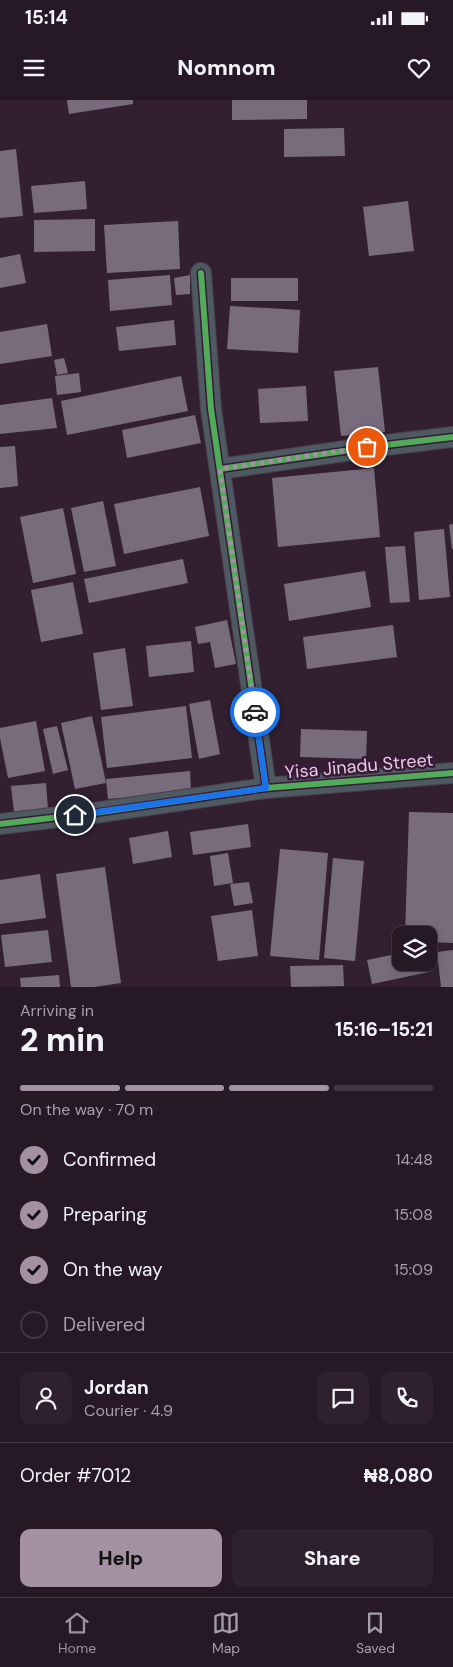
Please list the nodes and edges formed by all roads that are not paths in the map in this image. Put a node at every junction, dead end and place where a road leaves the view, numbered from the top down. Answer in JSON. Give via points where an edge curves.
{"nodes":[{"id":1,"x":201,"y":273,"type":"dead end"},
{"id":2,"x":453,"y":437,"type":"edge"},
{"id":3,"x":220,"y":469,"type":"junction"},
{"id":4,"x":453,"y":773,"type":"edge"},
{"id":5,"x":266,"y":788,"type":"junction"},
{"id":6,"x":0,"y":824,"type":"edge"}],
"edges":[{"from":1,"to":3,"type":"street","via":[[211,409]]},
{"from":2,"to":3,"type":"street"},
{"from":3,"to":5,"type":"street"},
{"from":4,"to":5,"type":"street","name":"Yisa Jinadu Street"},
{"from":5,"to":6,"type":"street","name":"Yisa Jinadu Street"}]}
